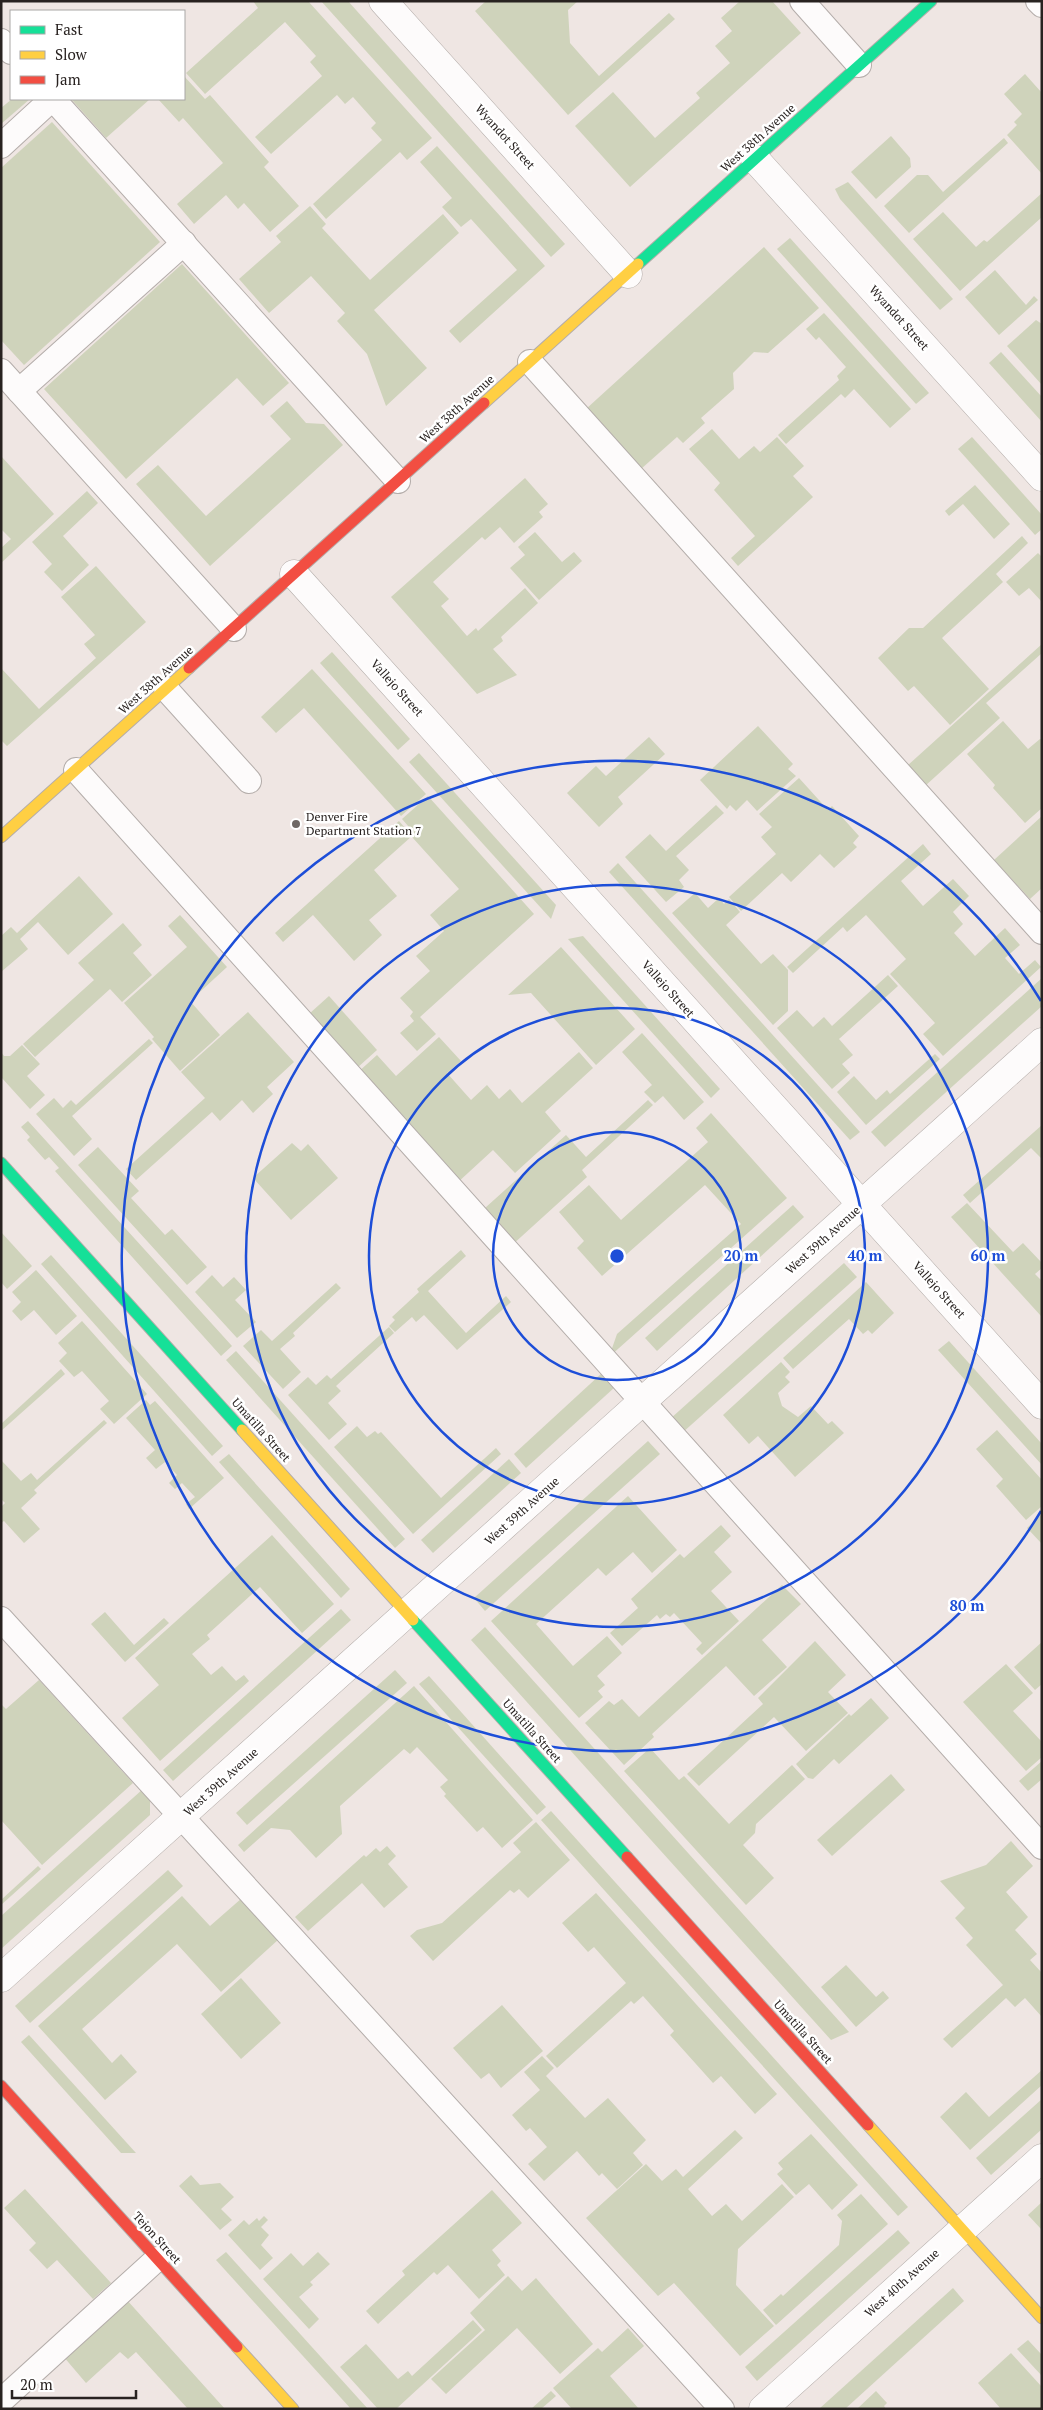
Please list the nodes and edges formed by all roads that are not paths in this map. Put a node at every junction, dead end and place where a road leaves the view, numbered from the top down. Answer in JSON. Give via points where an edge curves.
{"nodes":[{"id":1,"x":383,"y":1,"type":"edge"},
{"id":2,"x":802,"y":1,"type":"edge"},
{"id":3,"x":931,"y":1,"type":"edge"},
{"id":4,"x":1038,"y":1,"type":"edge"},
{"id":5,"x":1042,"y":6,"type":"edge"},
{"id":6,"x":1,"y":41,"type":"edge"},
{"id":7,"x":10,"y":51,"type":"edge"},
{"id":8,"x":860,"y":65,"type":"junction"},
{"id":9,"x":52,"y":100,"type":"edge"},
{"id":10,"x":54,"y":100,"type":"edge"},
{"id":11,"x":1,"y":146,"type":"edge"},
{"id":12,"x":756,"y":159,"type":"junction"},
{"id":13,"x":184,"y":243,"type":"junction"},
{"id":14,"x":628,"y":274,"type":"junction"},
{"id":15,"x":530,"y":362,"type":"junction"},
{"id":16,"x":1,"y":371,"type":"edge"},
{"id":17,"x":19,"y":391,"type":"junction"},
{"id":18,"x":1042,"y":477,"type":"edge"},
{"id":19,"x":398,"y":481,"type":"junction"},
{"id":20,"x":294,"y":574,"type":"junction"},
{"id":21,"x":234,"y":628,"type":"junction"},
{"id":22,"x":166,"y":689,"type":"junction"},
{"id":23,"x":76,"y":770,"type":"junction"},
{"id":24,"x":249,"y":781,"type":"dead end"},
{"id":25,"x":1,"y":837,"type":"edge"},
{"id":26,"x":1042,"y":932,"type":"edge"},
{"id":27,"x":1042,"y":1042,"type":"edge"},
{"id":28,"x":1,"y":1162,"type":"edge"},
{"id":29,"x":862,"y":1204,"type":"junction"},
{"id":30,"x":643,"y":1402,"type":"junction"},
{"id":31,"x":1042,"y":1405,"type":"edge"},
{"id":32,"x":407,"y":1614,"type":"junction"},
{"id":33,"x":1,"y":1619,"type":"edge"},
{"id":34,"x":182,"y":1817,"type":"junction"},
{"id":35,"x":1042,"y":1847,"type":"edge"},
{"id":36,"x":1,"y":1978,"type":"edge"},
{"id":37,"x":1,"y":2086,"type":"edge"},
{"id":38,"x":1042,"y":2158,"type":"edge"},
{"id":39,"x":962,"y":2230,"type":"junction"},
{"id":40,"x":158,"y":2259,"type":"junction"},
{"id":41,"x":1042,"y":2318,"type":"edge"},
{"id":42,"x":1,"y":2401,"type":"edge"},
{"id":43,"x":293,"y":2409,"type":"edge"},
{"id":44,"x":722,"y":2409,"type":"edge"},
{"id":45,"x":763,"y":2409,"type":"edge"}],
"edges":[{"from":1,"to":14,"type":"street","name":"Wyandot Street"},
{"from":2,"to":8,"type":"lane"},
{"from":3,"to":8,"type":"street","name":"West 38th Avenue"},
{"from":4,"to":5,"type":"lane"},
{"from":6,"to":7,"type":"lane"},
{"from":8,"to":12,"type":"street","name":"West 38th Avenue"},
{"from":9,"to":11,"type":"lane"},
{"from":10,"to":13,"type":"lane"},
{"from":12,"to":14,"type":"street","name":"West 38th Avenue"},
{"from":12,"to":18,"type":"street","name":"Wyandot Street"},
{"from":13,"to":17,"type":"lane"},
{"from":13,"to":19,"type":"lane"},
{"from":14,"to":15,"type":"street","name":"West 38th Avenue"},
{"from":15,"to":19,"type":"street","name":"West 38th Avenue"},
{"from":15,"to":26,"type":"lane"},
{"from":16,"to":17,"type":"lane"},
{"from":17,"to":21,"type":"lane"},
{"from":19,"to":20,"type":"street","name":"West 38th Avenue"},
{"from":20,"to":21,"type":"street","name":"West 38th Avenue"},
{"from":20,"to":29,"type":"street","name":"Vallejo Street"},
{"from":21,"to":22,"type":"street","name":"West 38th Avenue"},
{"from":22,"to":23,"type":"street","name":"West 38th Avenue"},
{"from":22,"to":24,"type":"lane"},
{"from":23,"to":25,"type":"street","name":"West 38th Avenue"},
{"from":23,"to":30,"type":"lane"},
{"from":27,"to":29,"type":"street","name":"West 39th Avenue"},
{"from":28,"to":32,"type":"street","name":"Umatilla Street"},
{"from":29,"to":30,"type":"street","name":"West 39th Avenue"},
{"from":29,"to":31,"type":"street","name":"Vallejo Street"},
{"from":30,"to":32,"type":"street","name":"West 39th Avenue"},
{"from":30,"to":35,"type":"lane"},
{"from":32,"to":34,"type":"street","name":"West 39th Avenue"},
{"from":32,"to":39,"type":"street","name":"Umatilla Street"},
{"from":33,"to":34,"type":"lane"},
{"from":34,"to":36,"type":"street","name":"West 39th Avenue"},
{"from":34,"to":44,"type":"lane"},
{"from":37,"to":40,"type":"street","name":"Tejon Street"},
{"from":38,"to":39,"type":"street","name":"West 40th Avenue"},
{"from":39,"to":41,"type":"street","name":"Umatilla Street"},
{"from":39,"to":45,"type":"street","name":"West 40th Avenue"},
{"from":40,"to":42,"type":"lane"},
{"from":40,"to":43,"type":"street","name":"Tejon Street"}]}
